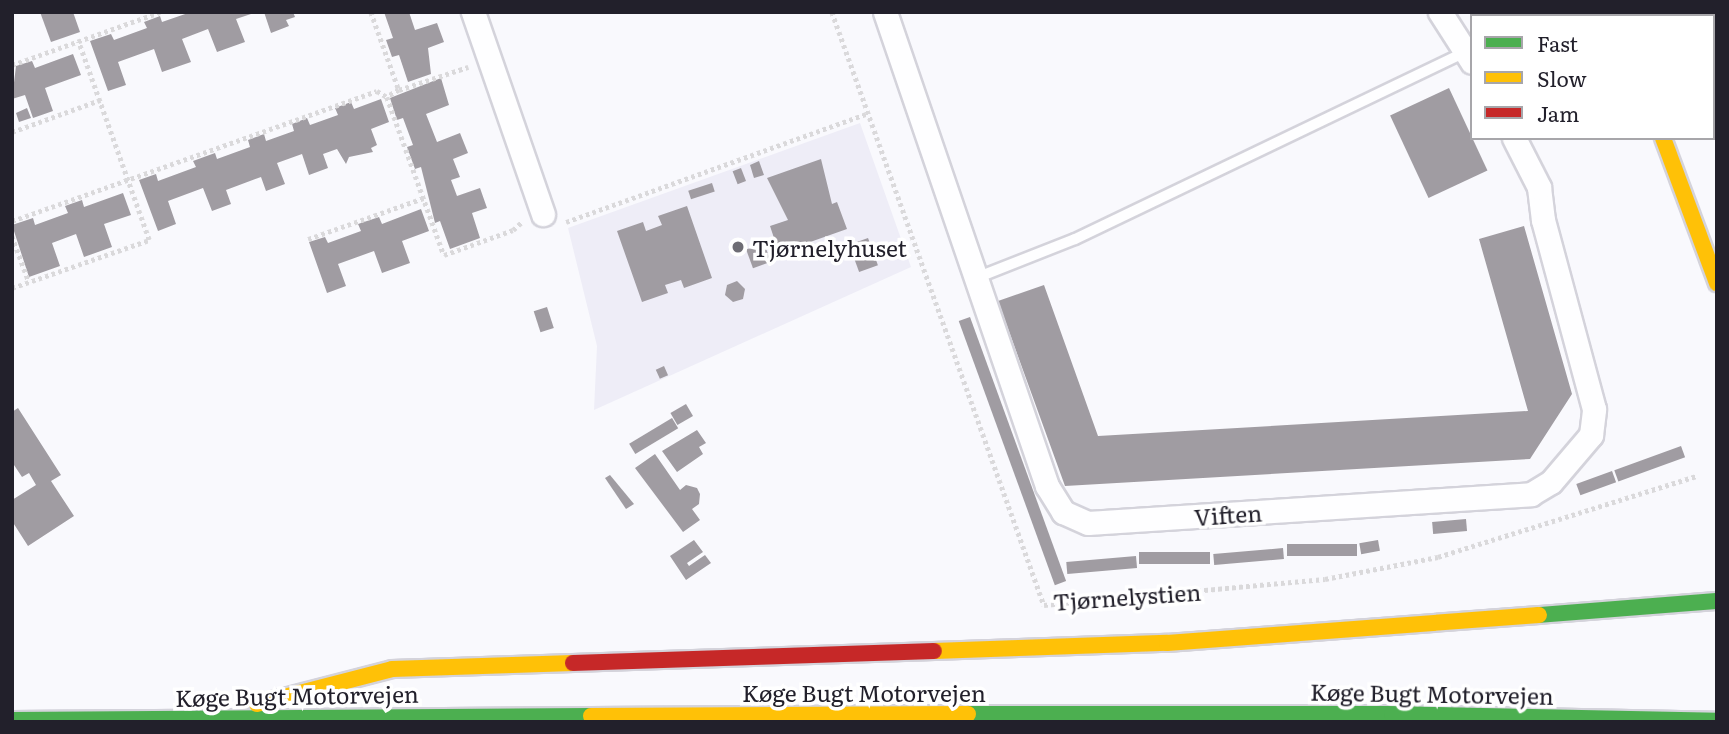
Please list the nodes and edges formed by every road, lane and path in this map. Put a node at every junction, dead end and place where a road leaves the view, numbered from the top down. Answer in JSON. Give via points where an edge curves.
{"nodes":[{"id":1,"x":160,"y":12,"type":"edge"},
{"id":2,"x":371,"y":12,"type":"edge"},
{"id":3,"x":473,"y":12,"type":"edge"},
{"id":4,"x":832,"y":12,"type":"edge"},
{"id":5,"x":885,"y":12,"type":"edge"},
{"id":6,"x":1440,"y":12,"type":"edge"},
{"id":7,"x":78,"y":41,"type":"junction"},
{"id":8,"x":1469,"y":57,"type":"edge"},
{"id":9,"x":489,"y":60,"type":"junction"},
{"id":10,"x":12,"y":65,"type":"edge"},
{"id":11,"x":399,"y":90,"type":"junction"},
{"id":12,"x":387,"y":97,"type":"junction"},
{"id":13,"x":100,"y":100,"type":"junction"},
{"id":14,"x":868,"y":113,"type":"junction"},
{"id":15,"x":12,"y":132,"type":"edge"},
{"id":16,"x":1515,"y":140,"type":"edge"},
{"id":17,"x":1664,"y":140,"type":"edge"},
{"id":18,"x":128,"y":180,"type":"junction"},
{"id":19,"x":424,"y":198,"type":"junction"},
{"id":20,"x":552,"y":219,"type":"junction"},
{"id":21,"x":12,"y":221,"type":"edge"},
{"id":22,"x":12,"y":236,"type":"edge"},
{"id":23,"x":308,"y":239,"type":"dead end"},
{"id":24,"x":976,"y":278,"type":"junction"},
{"id":25,"x":29,"y":282,"type":"junction"},
{"id":26,"x":1717,"y":283,"type":"edge"},
{"id":27,"x":12,"y":288,"type":"edge"},
{"id":28,"x":1696,"y":476,"type":"dead end"},
{"id":29,"x":1717,"y":601,"type":"edge"},
{"id":30,"x":201,"y":718,"type":"junction"},
{"id":31,"x":12,"y":720,"type":"edge"},
{"id":32,"x":1717,"y":721,"type":"edge"}],
"edges":[{"from":1,"to":7,"type":"path"},
{"from":2,"to":11,"type":"path"},
{"from":3,"to":9,"type":"street"},
{"from":4,"to":14,"type":"path","name":"Tjørnelystien"},
{"from":5,"to":24,"type":"street","name":"Viften"},
{"from":6,"to":8,"type":"street"},
{"from":7,"to":10,"type":"path"},
{"from":7,"to":13,"type":"path"},
{"from":8,"to":24,"type":"lane","via":[[1075,239]]},
{"from":9,"to":11,"type":"path"},
{"from":9,"to":20,"type":"street"},
{"from":11,"to":12,"type":"path"},
{"from":12,"to":18,"type":"path","via":[[377,91]]},
{"from":12,"to":19,"type":"path"},
{"from":13,"to":15,"type":"path"},
{"from":13,"to":18,"type":"path"},
{"from":14,"to":20,"type":"path"},
{"from":14,"to":28,"type":"path","name":"Tjørnelystien","via":[[1044,605],[1350,575],[1438,557]]},
{"from":16,"to":24,"type":"street","name":"Viften","via":[[1539,187],[1542,220],[1594,409],[1591,435],[1551,482],[1531,495],[1088,523],[1063,512],[1047,486]]},
{"from":17,"to":26,"type":"main road"},
{"from":18,"to":21,"type":"path"},
{"from":18,"to":25,"type":"path","via":[[149,240]]},
{"from":19,"to":20,"type":"path","via":[[444,255]]},
{"from":19,"to":23,"type":"path"},
{"from":22,"to":25,"type":"path"},
{"from":25,"to":27,"type":"path"},
{"from":29,"to":30,"type":"main road","via":[[1167,643],[392,669]]},
{"from":30,"to":31,"type":"main road","name":"Køge Bugt Motorvejen"},
{"from":30,"to":32,"type":"main road","name":"Køge Bugt Motorvejen","via":[[1392,714]]}]}
